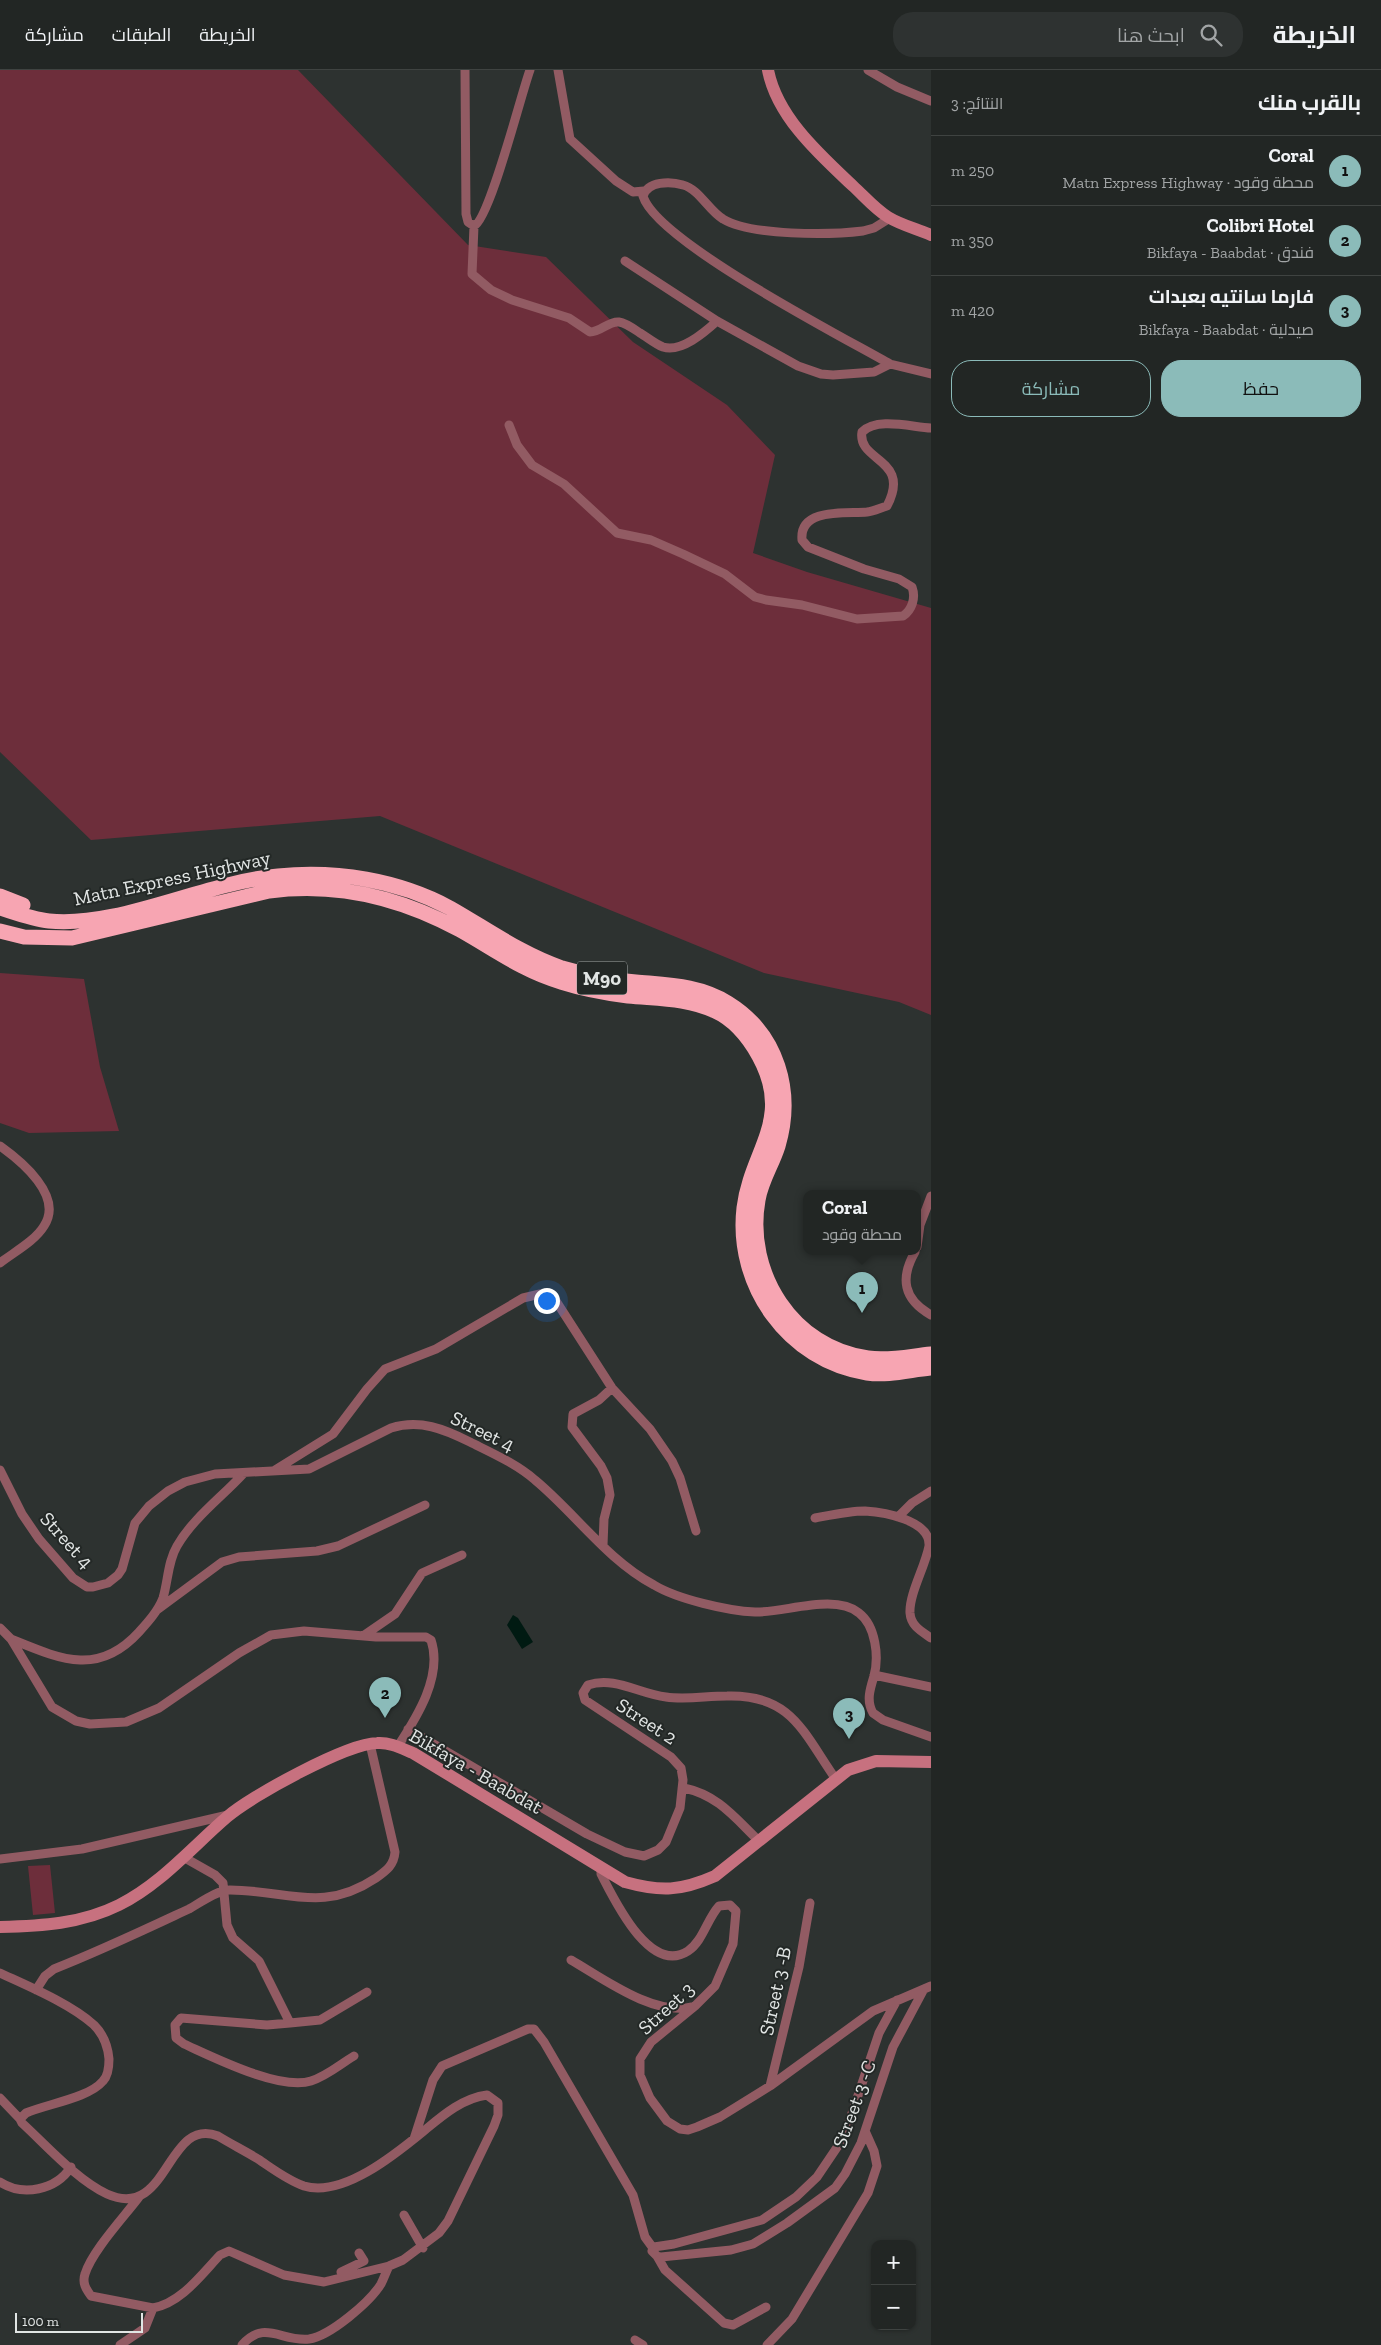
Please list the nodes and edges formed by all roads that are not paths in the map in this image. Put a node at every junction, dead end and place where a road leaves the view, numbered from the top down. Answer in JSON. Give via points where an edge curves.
{"nodes":[{"id":1,"x":465,"y":70,"type":"edge"},
{"id":2,"x":530,"y":70,"type":"edge"},
{"id":3,"x":558,"y":70,"type":"edge"},
{"id":4,"x":768,"y":70,"type":"edge"},
{"id":5,"x":868,"y":70,"type":"edge"},
{"id":6,"x":931,"y":101,"type":"edge"},
{"id":7,"x":644,"y":191,"type":"junction"},
{"id":8,"x":890,"y":218,"type":"junction"},
{"id":9,"x":474,"y":226,"type":"junction"},
{"id":10,"x":931,"y":235,"type":"edge"},
{"id":11,"x":625,"y":261,"type":"dead end"},
{"id":12,"x":718,"y":321,"type":"junction"},
{"id":13,"x":890,"y":364,"type":"junction"},
{"id":14,"x":931,"y":374,"type":"edge"},
{"id":15,"x":509,"y":426,"type":"dead end"},
{"id":16,"x":931,"y":428,"type":"edge"},
{"id":17,"x":0,"y":896,"type":"edge"},
{"id":18,"x":0,"y":908,"type":"edge"},
{"id":19,"x":56,"y":921,"type":"junction"},
{"id":20,"x":0,"y":931,"type":"edge"},
{"id":21,"x":0,"y":1146,"type":"edge"},
{"id":22,"x":931,"y":1196,"type":"edge"},
{"id":23,"x":921,"y":1222,"type":"edge"},
{"id":24,"x":913,"y":1255,"type":"edge"},
{"id":25,"x":0,"y":1263,"type":"edge"},
{"id":26,"x":931,"y":1315,"type":"edge"},
{"id":27,"x":928,"y":1351,"type":"edge"},
{"id":28,"x":931,"y":1368,"type":"edge"},
{"id":29,"x":612,"y":1388,"type":"junction"},
{"id":30,"x":0,"y":1470,"type":"edge"},
{"id":31,"x":275,"y":1470,"type":"junction"},
{"id":32,"x":244,"y":1474,"type":"junction"},
{"id":33,"x":931,"y":1491,"type":"edge"},
{"id":34,"x":425,"y":1505,"type":"dead end"},
{"id":35,"x":898,"y":1516,"type":"junction"},
{"id":36,"x":815,"y":1518,"type":"dead end"},
{"id":37,"x":696,"y":1531,"type":"dead end"},
{"id":38,"x":603,"y":1545,"type":"junction"},
{"id":39,"x":462,"y":1555,"type":"dead end"},
{"id":40,"x":157,"y":1610,"type":"junction"},
{"id":41,"x":1,"y":1627,"type":"edge"},
{"id":42,"x":362,"y":1636,"type":"junction"},
{"id":43,"x":931,"y":1638,"type":"edge"},
{"id":44,"x":11,"y":1639,"type":"junction"},
{"id":45,"x":874,"y":1675,"type":"junction"},
{"id":46,"x":931,"y":1687,"type":"edge"},
{"id":47,"x":408,"y":1729,"type":"junction"},
{"id":48,"x":931,"y":1737,"type":"edge"},
{"id":49,"x":370,"y":1744,"type":"junction"},
{"id":50,"x":398,"y":1746,"type":"junction"},
{"id":51,"x":931,"y":1762,"type":"edge"},
{"id":52,"x":835,"y":1778,"type":"junction"},
{"id":53,"x":684,"y":1788,"type":"junction"},
{"id":54,"x":229,"y":1815,"type":"junction"},
{"id":55,"x":759,"y":1841,"type":"junction"},
{"id":56,"x":185,"y":1858,"type":"junction"},
{"id":57,"x":0,"y":1859,"type":"edge"},
{"id":58,"x":600,"y":1868,"type":"junction"},
{"id":59,"x":225,"y":1890,"type":"junction"},
{"id":60,"x":810,"y":1903,"type":"dead end"},
{"id":61,"x":0,"y":1927,"type":"edge"},
{"id":62,"x":571,"y":1960,"type":"dead end"},
{"id":63,"x":0,"y":1973,"type":"edge"},
{"id":64,"x":927,"y":1988,"type":"edge"},
{"id":65,"x":36,"y":1990,"type":"junction"},
{"id":66,"x":367,"y":1992,"type":"dead end"},
{"id":67,"x":897,"y":2000,"type":"junction"},
{"id":68,"x":695,"y":2006,"type":"junction"},
{"id":69,"x":290,"y":2023,"type":"junction"},
{"id":70,"x":354,"y":2056,"type":"dead end"},
{"id":71,"x":770,"y":2086,"type":"junction"},
{"id":72,"x":0,"y":2098,"type":"edge"},
{"id":73,"x":20,"y":2119,"type":"junction"},
{"id":74,"x":866,"y":2133,"type":"junction"},
{"id":75,"x":414,"y":2139,"type":"junction"},
{"id":76,"x":71,"y":2167,"type":"junction"},
{"id":77,"x":0,"y":2182,"type":"edge"},
{"id":78,"x":139,"y":2197,"type":"junction"},
{"id":79,"x":404,"y":2215,"type":"dead end"},
{"id":80,"x":423,"y":2248,"type":"junction"},
{"id":81,"x":655,"y":2252,"type":"junction"},
{"id":82,"x":359,"y":2253,"type":"dead end"},
{"id":83,"x":389,"y":2266,"type":"junction"},
{"id":84,"x":324,"y":2282,"type":"junction"},
{"id":85,"x":766,"y":2307,"type":"dead end"},
{"id":86,"x":154,"y":2308,"type":"junction"},
{"id":87,"x":635,"y":2340,"type":"dead end"},
{"id":88,"x":294,"y":2341,"type":"edge"},
{"id":89,"x":120,"y":2345,"type":"edge"},
{"id":90,"x":242,"y":2345,"type":"edge"},
{"id":91,"x":643,"y":2345,"type":"edge"},
{"id":92,"x":767,"y":2345,"type":"edge"}],
"edges":[{"from":1,"to":9,"type":"street","via":[[466,214],[468,222]]},
{"from":2,"to":9,"type":"street","via":[[490,196],[481,220]]},
{"from":3,"to":7,"type":"street","via":[[570,139],[616,181],[633,192]]},
{"from":4,"to":8,"type":"main road","via":[[775,95],[798,128],[842,176]]},
{"from":5,"to":6,"type":"street"},
{"from":7,"to":8,"type":"street","via":[[664,182],[684,185],[723,219],[744,227],[849,233],[874,228]]},
{"from":7,"to":13,"type":"street","via":[[644,202],[696,251]]},
{"from":8,"to":10,"type":"main road"},
{"from":9,"to":12,"type":"street","via":[[472,274],[512,300],[563,315],[590,332],[619,322],[668,348],[684,344]]},
{"from":11,"to":12,"type":"street"},
{"from":12,"to":13,"type":"street","via":[[798,366],[821,374],[874,372]]},
{"from":13,"to":14,"type":"street"},
{"from":15,"to":16,"type":"street","via":[[517,445],[532,465],[564,484],[617,532],[651,540],[682,554],[725,574],[755,596],[866,619],[903,616],[914,600],[912,588],[899,579],[808,547],[802,540],[803,530],[808,522],[829,513],[869,512],[886,506],[894,492],[893,477],[862,443],[865,429],[879,425]]},
{"from":17,"to":19,"type":"highway"},
{"from":18,"to":19,"type":"highway","name":"Matn Express Highway","number":"M90"},
{"from":19,"to":27,"type":"highway","name":"Matn Express Highway","number":"M90","via":[[122,913],[262,878],[300,875],[350,877],[432,900],[514,946],[562,968],[618,980],[687,986],[716,996],[736,1008],[761,1033],[775,1057],[782,1080],[784,1124],[762,1184],[757,1213],[759,1255],[765,1277],[777,1299],[799,1326],[835,1349],[879,1359]]},
{"from":20,"to":28,"type":"highway","name":"Matn Express Highway","number":"M90","via":[[24,937],[72,938],[270,891],[302,888],[344,890],[390,900],[424,913],[459,930],[512,963],[560,982],[594,992],[685,1000],[718,1012],[734,1023],[754,1048],[771,1087],[771,1126],[746,1197],[743,1227],[746,1261],[768,1310],[790,1336],[824,1359],[838,1364],[882,1374]]},
{"from":21,"to":25,"type":"street","via":[[42,1188],[49,1208],[44,1227]]},
{"from":22,"to":23,"type":"street"},
{"from":24,"to":26,"type":"street","via":[[907,1265],[907,1286],[916,1306]]},
{"from":29,"to":31,"type":"street","via":[[556,1300],[549,1295],[534,1293],[436,1349],[385,1369],[333,1434]]},
{"from":29,"to":37,"type":"street","via":[[650,1429],[672,1461]]},
{"from":29,"to":38,"type":"street","via":[[575,1412],[571,1420],[572,1427],[602,1466],[607,1478],[610,1495],[604,1519]]},
{"from":30,"to":32,"type":"street","name":"Street 4","via":[[39,1539],[73,1578],[93,1588],[108,1583],[122,1570],[135,1523],[158,1498],[199,1477]]},
{"from":31,"to":32,"type":"street","name":"Street 4"},
{"from":31,"to":38,"type":"street","name":"Street 4","via":[[309,1469],[404,1424],[430,1426],[453,1433],[534,1478]]},
{"from":32,"to":40,"type":"street","via":[[184,1534],[175,1548]]},
{"from":33,"to":35,"type":"street"},
{"from":34,"to":40,"type":"street","via":[[338,1546],[222,1562]]},
{"from":35,"to":36,"type":"street","via":[[863,1511]]},
{"from":35,"to":43,"type":"street","via":[[920,1527],[929,1538],[924,1568],[910,1612],[914,1625]]},
{"from":38,"to":45,"type":"street","name":"Street 4","via":[[653,1585],[725,1608],[756,1612],[826,1605],[855,1610],[865,1619],[874,1637]]},
{"from":39,"to":42,"type":"street","via":[[422,1573],[395,1614]]},
{"from":40,"to":44,"type":"street","via":[[127,1644],[102,1659],[52,1656]]},
{"from":41,"to":44,"type":"street"},
{"from":42,"to":44,"type":"street","via":[[304,1631],[271,1636],[238,1653],[159,1708],[126,1722],[108,1724],[76,1721],[52,1708]]},
{"from":42,"to":47,"type":"street","via":[[423,1636],[431,1640],[435,1661],[432,1679]]},
{"from":45,"to":46,"type":"street"},
{"from":45,"to":48,"type":"street","name":"Street 4","via":[[869,1701],[873,1713],[883,1720]]},
{"from":47,"to":50,"type":"street"},
{"from":47,"to":53,"type":"street","name":"Street 2","via":[[587,1834],[634,1855],[652,1854],[666,1842],[674,1826]]},
{"from":49,"to":50,"type":"main road","name":"Bikfaya - Baabdat"},
{"from":49,"to":54,"type":"main road","name":"Bikfaya - Baabdat","via":[[322,1761]]},
{"from":49,"to":59,"type":"street","via":[[395,1852],[389,1869],[352,1891],[329,1898],[308,1899]]},
{"from":50,"to":58,"type":"main road","name":"Bikfaya - Baabdat"},
{"from":51,"to":52,"type":"main road","name":"Bikfaya - Baabdat","via":[[876,1761]]},
{"from":52,"to":53,"type":"street","name":"Street 2","via":[[793,1718],[768,1700],[742,1696],[667,1698],[608,1682],[588,1684],[583,1693],[585,1700],[674,1759],[681,1768]]},
{"from":52,"to":55,"type":"main road","name":"Bikfaya - Baabdat"},
{"from":53,"to":55,"type":"street","via":[[712,1798]]},
{"from":54,"to":56,"type":"main road","name":"Bikfaya - Baabdat"},
{"from":54,"to":57,"type":"street","via":[[82,1849]]},
{"from":55,"to":58,"type":"main road","name":"Bikfaya - Baabdat","via":[[715,1876],[677,1889],[639,1886]]},
{"from":56,"to":59,"type":"street","via":[[215,1875]]},
{"from":56,"to":61,"type":"main road","name":"Bikfaya - Baabdat","via":[[131,1898],[104,1912],[59,1924]]},
{"from":58,"to":68,"type":"street","name":"Street 3","via":[[623,1916],[650,1946],[660,1952],[676,1954],[688,1950],[719,1906],[734,1907],[737,1918],[733,1944],[722,1973],[711,1991]]},
{"from":59,"to":65,"type":"street","via":[[54,1969]]},
{"from":59,"to":69,"type":"street","via":[[227,1925],[233,1938],[259,1961]]},
{"from":60,"to":71,"type":"street","name":"Street 3 -B","via":[[799,1967]]},
{"from":62,"to":68,"type":"street","via":[[651,2004],[681,2010]]},
{"from":63,"to":65,"type":"street"},
{"from":64,"to":67,"type":"street","name":"Street 3"},
{"from":64,"to":74,"type":"street","name":"Street 3 -C","via":[[893,2046]]},
{"from":65,"to":73,"type":"street","via":[[94,2025],[107,2048],[108,2072],[104,2081],[94,2088],[34,2109]]},
{"from":66,"to":69,"type":"street","via":[[320,2020]]},
{"from":67,"to":71,"type":"street","name":"Street 3","via":[[873,2011]]},
{"from":67,"to":81,"type":"street","name":"Street 3 -C","via":[[879,2033],[844,2137],[817,2177],[796,2197],[762,2220]]},
{"from":68,"to":71,"type":"street","name":"Street 3","via":[[651,2042],[640,2059],[643,2085],[667,2121],[680,2129],[697,2127],[720,2117]]},
{"from":69,"to":70,"type":"street","via":[[266,2025],[181,2018],[174,2030],[176,2038],[184,2044],[257,2076],[282,2080],[309,2082]]},
{"from":72,"to":73,"type":"street"},
{"from":73,"to":76,"type":"street"},
{"from":74,"to":81,"type":"street","name":"Street 3 -C","via":[[852,2163],[834,2188],[768,2237],[731,2250]]},
{"from":74,"to":92,"type":"street","via":[[877,2166],[868,2193],[792,2320]]},
{"from":75,"to":78,"type":"street","via":[[358,2176],[342,2184],[319,2188],[296,2182],[218,2136],[199,2133],[186,2140],[156,2182]]},
{"from":75,"to":80,"type":"street","via":[[468,2100],[487,2094],[498,2103],[494,2126],[457,2204],[439,2233]]},
{"from":75,"to":81,"type":"street","via":[[433,2080],[442,2066],[528,2028],[534,2029],[633,2194],[645,2238]]},
{"from":76,"to":77,"type":"street","via":[[58,2182],[40,2188],[18,2189]]},
{"from":76,"to":78,"type":"street","via":[[109,2195]]},
{"from":78,"to":86,"type":"street","via":[[91,2263],[84,2283],[91,2296]]},
{"from":79,"to":80,"type":"street"},
{"from":80,"to":83,"type":"street"},
{"from":81,"to":85,"type":"street","via":[[665,2270],[724,2323],[733,2325]]},
{"from":82,"to":84,"type":"street","via":[[364,2261],[349,2270],[327,2276]]},
{"from":83,"to":84,"type":"street"},
{"from":83,"to":88,"type":"street","via":[[381,2285],[366,2302],[331,2330]]},
{"from":84,"to":86,"type":"street","via":[[284,2275],[229,2252],[220,2256],[175,2300]]},
{"from":86,"to":89,"type":"street","via":[[145,2328]]},
{"from":87,"to":91,"type":"street"},
{"from":88,"to":90,"type":"street","via":[[258,2332]]}]}
